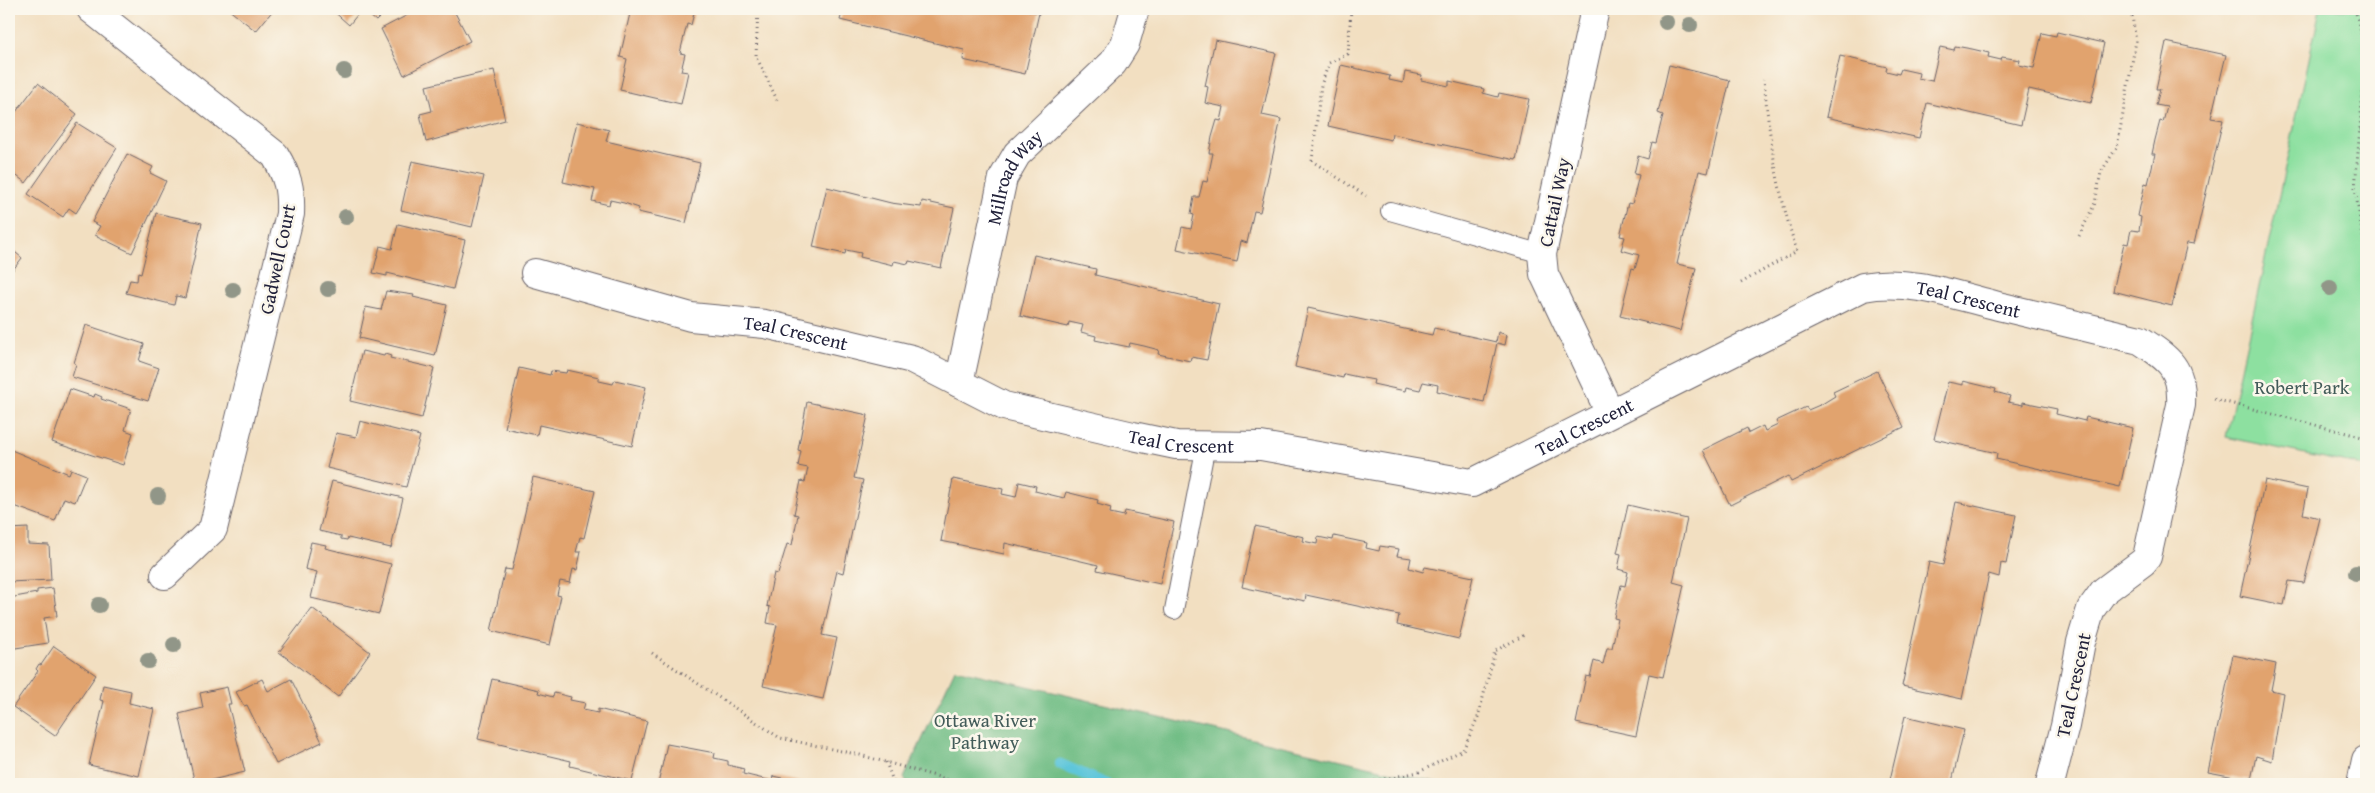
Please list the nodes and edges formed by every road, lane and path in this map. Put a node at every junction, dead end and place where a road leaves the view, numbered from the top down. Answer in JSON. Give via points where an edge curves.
{"nodes":[{"id":1,"x":91,"y":9,"type":"edge"},
{"id":2,"x":758,"y":9,"type":"edge"},
{"id":3,"x":1134,"y":9,"type":"edge"},
{"id":4,"x":1351,"y":9,"type":"edge"},
{"id":5,"x":1595,"y":9,"type":"edge"},
{"id":6,"x":2131,"y":9,"type":"edge"},
{"id":7,"x":2355,"y":9,"type":"edge"},
{"id":8,"x":1764,"y":79,"type":"dead end"},
{"id":9,"x":777,"y":100,"type":"dead end"},
{"id":10,"x":2360,"y":129,"type":"junction"},
{"id":11,"x":2366,"y":130,"type":"edge"},
{"id":12,"x":1390,"y":211,"type":"joint"},
{"id":13,"x":2079,"y":236,"type":"dead end"},
{"id":14,"x":1542,"y":254,"type":"junction"},
{"id":15,"x":2366,"y":255,"type":"edge"},
{"id":16,"x":535,"y":273,"type":"dead end"},
{"id":17,"x":1741,"y":283,"type":"dead end"},
{"id":18,"x":959,"y":383,"type":"junction"},
{"id":19,"x":2182,"y":391,"type":"junction"},
{"id":20,"x":1610,"y":413,"type":"junction"},
{"id":21,"x":2366,"y":438,"type":"edge"},
{"id":22,"x":1206,"y":445,"type":"junction"},
{"id":23,"x":165,"y":575,"type":"dead end"},
{"id":24,"x":1174,"y":610,"type":"dead end"},
{"id":25,"x":1524,"y":636,"type":"dead end"},
{"id":26,"x":652,"y":653,"type":"dead end"},
{"id":27,"x":2366,"y":760,"type":"edge"},
{"id":28,"x":885,"y":762,"type":"junction"},
{"id":29,"x":894,"y":784,"type":"edge"},
{"id":30,"x":964,"y":784,"type":"edge"},
{"id":31,"x":1360,"y":784,"type":"edge"},
{"id":32,"x":2050,"y":784,"type":"edge"},
{"id":33,"x":2361,"y":784,"type":"edge"}],
"edges":[{"from":1,"to":23,"type":"street","name":"Gadwell Court","via":[[275,155],[286,174],[291,195],[290,214],[213,529]]},
{"from":2,"to":9,"type":"path","via":[[756,56]]},
{"from":3,"to":18,"type":"street","name":"Millroad Way","via":[[1125,44],[1113,63],[1017,154],[1003,178]]},
{"from":4,"to":12,"type":"path","via":[[1348,54],[1329,63],[1321,85],[1312,161]]},
{"from":5,"to":14,"type":"street","name":"Cattail Way"},
{"from":6,"to":13,"type":"path","via":[[2136,41],[2117,147],[2101,172],[2095,204]]},
{"from":7,"to":10,"type":"path","via":[[2366,53]]},
{"from":8,"to":17,"type":"path","via":[[1770,142],[1785,216],[1797,251]]},
{"from":10,"to":11,"type":"path"},
{"from":10,"to":15,"type":"path","via":[[2355,189]]},
{"from":12,"to":14,"type":"lane"},
{"from":14,"to":20,"type":"street","name":"Cattail Way","via":[[1544,274]]},
{"from":16,"to":18,"type":"street","name":"Teal Crescent","via":[[691,317],[765,324],[912,359]]},
{"from":18,"to":22,"type":"street","name":"Teal Crescent","via":[[1004,406],[1176,444]]},
{"from":19,"to":20,"type":"street","name":"Teal Crescent","via":[[2176,370],[2160,353],[2140,340],[1951,294],[1898,283],[1882,283],[1863,287]]},
{"from":19,"to":21,"type":"path"},
{"from":19,"to":32,"type":"street","name":"Teal Crescent","via":[[2147,557],[2104,591],[2091,609]]},
{"from":20,"to":22,"type":"street","name":"Teal Crescent","via":[[1472,483],[1261,446]]},
{"from":22,"to":24,"type":"lane"},
{"from":25,"to":31,"type":"path","via":[[1495,651],[1478,717],[1463,750],[1419,772]]},
{"from":26,"to":28,"type":"path","via":[[780,738]]},
{"from":27,"to":33,"type":"street"},
{"from":28,"to":29,"type":"path"},
{"from":28,"to":30,"type":"path"}]}
